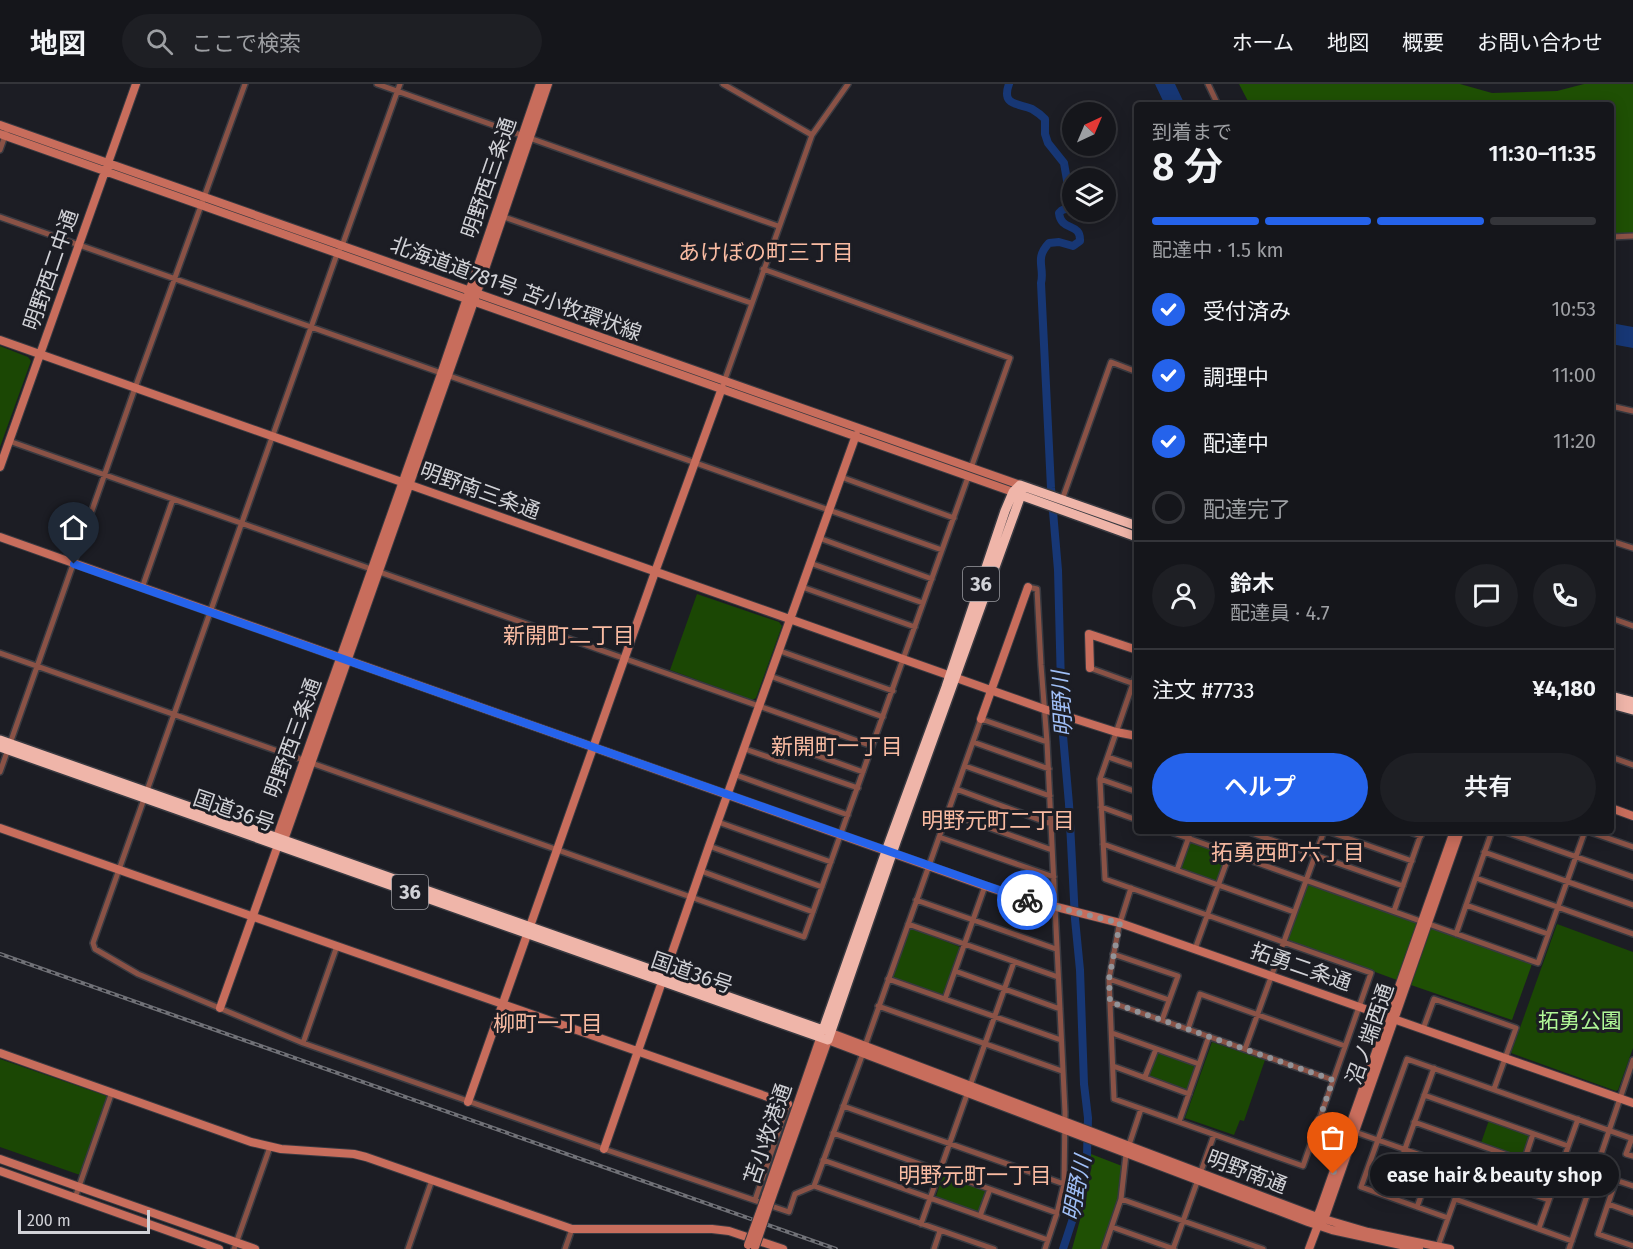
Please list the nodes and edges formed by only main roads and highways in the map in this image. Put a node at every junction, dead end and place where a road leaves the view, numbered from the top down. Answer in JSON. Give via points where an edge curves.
{"nodes":[{"id":1,"x":1054,"y":501,"type":"junction"},
{"id":2,"x":1134,"y":525,"type":"edge"},
{"id":3,"x":1134,"y":536,"type":"edge"},
{"id":4,"x":1614,"y":697,"type":"edge"},
{"id":5,"x":1633,"y":702,"type":"edge"},
{"id":6,"x":1614,"y":705,"type":"edge"},
{"id":7,"x":1633,"y":710,"type":"edge"},
{"id":8,"x":0,"y":740,"type":"edge"},
{"id":9,"x":6,"y":747,"type":"edge"}],
"edges":[{"from":1,"to":2,"type":"highway"},
{"from":1,"to":3,"type":"highway"},
{"from":1,"to":9,"type":"highway","name":"国道36号","number":"36","via":[[1018,491],[826,1035]]},
{"from":4,"to":5,"type":"highway"},
{"from":6,"to":7,"type":"highway"},
{"from":8,"to":9,"type":"highway","name":"国道36号","number":"36"}]}
